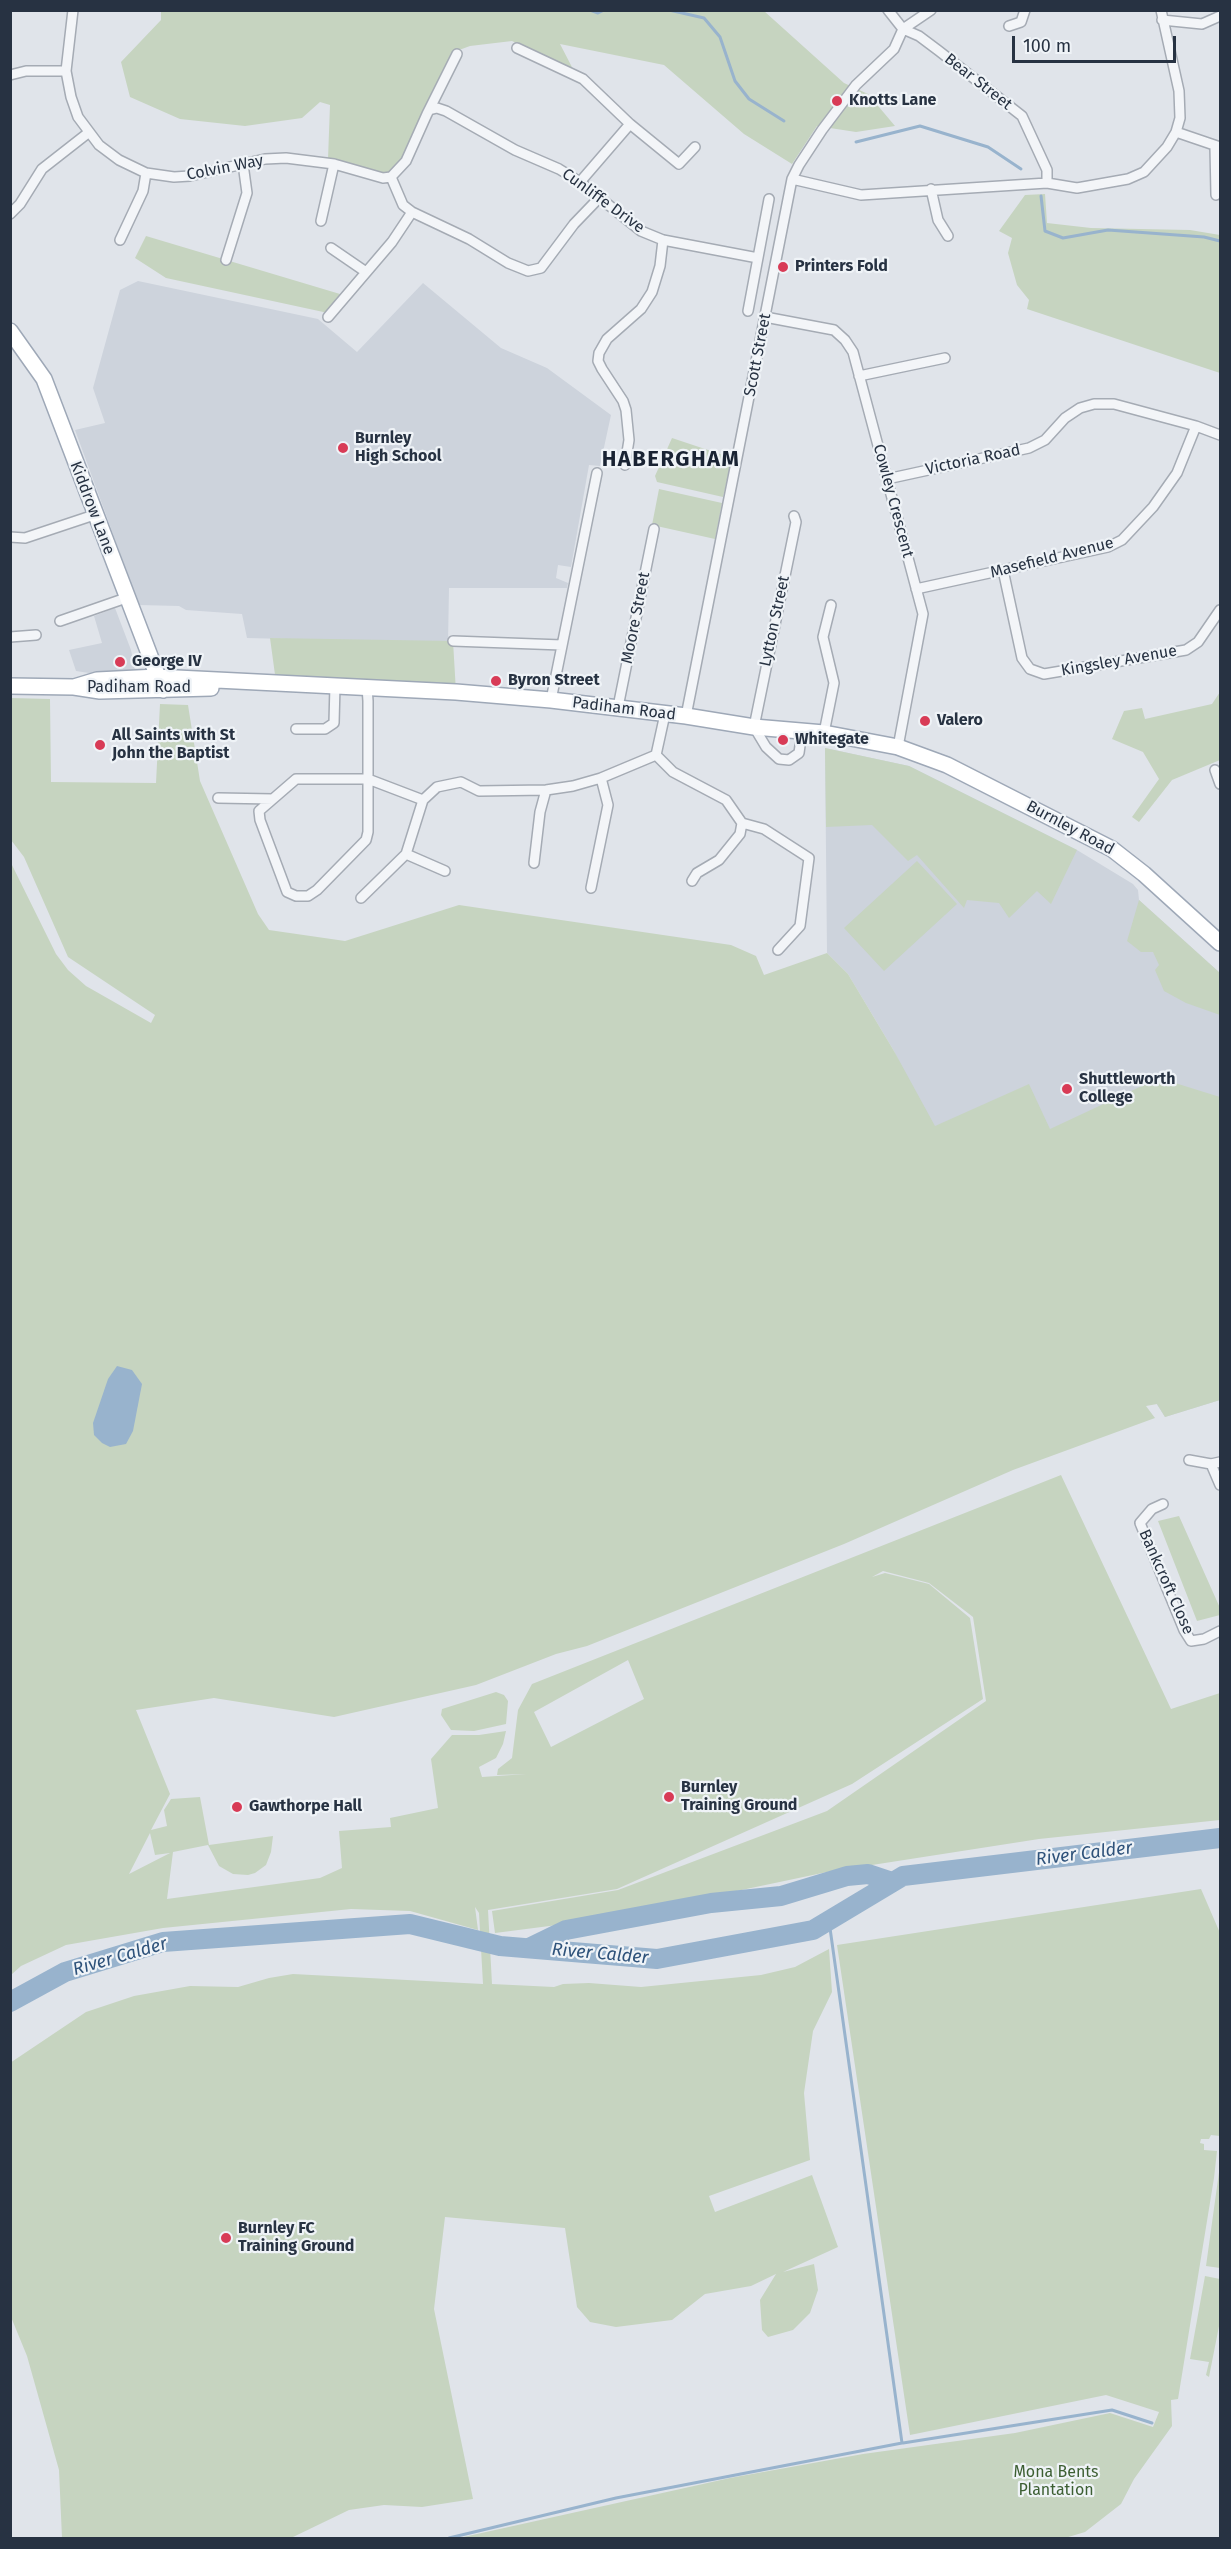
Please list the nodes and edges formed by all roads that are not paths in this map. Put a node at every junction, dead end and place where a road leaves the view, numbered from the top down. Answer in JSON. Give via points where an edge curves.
{"nodes":[{"id":1,"x":73,"y":10,"type":"edge"},
{"id":2,"x":888,"y":10,"type":"edge"},
{"id":3,"x":931,"y":10,"type":"edge"},
{"id":4,"x":1025,"y":10,"type":"edge"},
{"id":5,"x":1162,"y":15,"type":"edge"},
{"id":6,"x":1221,"y":16,"type":"edge"},
{"id":7,"x":1009,"y":26,"type":"dead end"},
{"id":8,"x":903,"y":29,"type":"junction"},
{"id":9,"x":517,"y":48,"type":"dead end"},
{"id":10,"x":457,"y":54,"type":"dead end"},
{"id":11,"x":66,"y":71,"type":"junction"},
{"id":12,"x":10,"y":75,"type":"edge"},
{"id":13,"x":428,"y":112,"type":"junction"},
{"id":14,"x":630,"y":124,"type":"junction"},
{"id":15,"x":1176,"y":132,"type":"junction"},
{"id":16,"x":88,"y":133,"type":"junction"},
{"id":17,"x":695,"y":147,"type":"dead end"},
{"id":18,"x":1218,"y":147,"type":"edge"},
{"id":19,"x":243,"y":164,"type":"junction"},
{"id":20,"x":334,"y":164,"type":"junction"},
{"id":21,"x":147,"y":173,"type":"junction"},
{"id":22,"x":391,"y":177,"type":"junction"},
{"id":23,"x":792,"y":179,"type":"junction"},
{"id":24,"x":580,"y":182,"type":"junction"},
{"id":25,"x":1047,"y":183,"type":"junction"},
{"id":26,"x":931,"y":189,"type":"junction"},
{"id":27,"x":1216,"y":195,"type":"dead end"},
{"id":28,"x":599,"y":198,"type":"junction"},
{"id":29,"x":769,"y":199,"type":"dead end"},
{"id":30,"x":412,"y":212,"type":"junction"},
{"id":31,"x":10,"y":214,"type":"edge"},
{"id":32,"x":321,"y":220,"type":"dead end"},
{"id":33,"x":938,"y":220,"type":"junction"},
{"id":34,"x":930,"y":228,"type":"dead end"},
{"id":35,"x":948,"y":236,"type":"dead end"},
{"id":36,"x":120,"y":240,"type":"dead end"},
{"id":37,"x":663,"y":240,"type":"junction"},
{"id":38,"x":331,"y":248,"type":"dead end"},
{"id":39,"x":758,"y":258,"type":"junction"},
{"id":40,"x":226,"y":260,"type":"dead end"},
{"id":41,"x":366,"y":272,"type":"junction"},
{"id":42,"x":748,"y":311,"type":"dead end"},
{"id":43,"x":328,"y":317,"type":"dead end"},
{"id":44,"x":765,"y":317,"type":"junction"},
{"id":45,"x":10,"y":331,"type":"edge"},
{"id":46,"x":945,"y":358,"type":"dead end"},
{"id":47,"x":860,"y":376,"type":"junction"},
{"id":48,"x":1196,"y":426,"type":"junction"},
{"id":49,"x":1221,"y":435,"type":"edge"},
{"id":50,"x":625,"y":465,"type":"dead end"},
{"id":51,"x":597,"y":474,"type":"dead end"},
{"id":52,"x":887,"y":479,"type":"junction"},
{"id":53,"x":94,"y":515,"type":"junction"},
{"id":54,"x":794,"y":516,"type":"dead end"},
{"id":55,"x":654,"y":530,"type":"dead end"},
{"id":56,"x":10,"y":537,"type":"edge"},
{"id":57,"x":1003,"y":570,"type":"junction"},
{"id":58,"x":916,"y":589,"type":"junction"},
{"id":59,"x":126,"y":598,"type":"junction"},
{"id":60,"x":831,"y":605,"type":"dead end"},
{"id":61,"x":1221,"y":610,"type":"edge"},
{"id":62,"x":60,"y":621,"type":"dead end"},
{"id":63,"x":36,"y":635,"type":"dead end"},
{"id":64,"x":10,"y":637,"type":"edge"},
{"id":65,"x":453,"y":641,"type":"dead end"},
{"id":66,"x":562,"y":645,"type":"junction"},
{"id":67,"x":160,"y":684,"type":"junction"},
{"id":68,"x":335,"y":685,"type":"junction"},
{"id":69,"x":10,"y":686,"type":"edge"},
{"id":70,"x":367,"y":687,"type":"junction"},
{"id":71,"x":551,"y":700,"type":"junction"},
{"id":72,"x":618,"y":708,"type":"junction"},
{"id":73,"x":665,"y":714,"type":"junction"},
{"id":74,"x":686,"y":716,"type":"junction"},
{"id":75,"x":754,"y":727,"type":"junction"},
{"id":76,"x":296,"y":729,"type":"dead end"},
{"id":77,"x":802,"y":731,"type":"junction"},
{"id":78,"x":824,"y":733,"type":"junction"},
{"id":79,"x":898,"y":747,"type":"junction"},
{"id":80,"x":656,"y":755,"type":"junction"},
{"id":81,"x":1215,"y":770,"type":"dead end"},
{"id":82,"x":601,"y":778,"type":"junction"},
{"id":83,"x":368,"y":779,"type":"junction"},
{"id":84,"x":1221,"y":784,"type":"edge"},
{"id":85,"x":546,"y":790,"type":"junction"},
{"id":86,"x":218,"y":798,"type":"dead end"},
{"id":87,"x":273,"y":799,"type":"junction"},
{"id":88,"x":423,"y":800,"type":"junction"},
{"id":89,"x":742,"y":824,"type":"junction"},
{"id":90,"x":406,"y":854,"type":"junction"},
{"id":91,"x":534,"y":863,"type":"dead end"},
{"id":92,"x":445,"y":872,"type":"dead end"},
{"id":93,"x":692,"y":881,"type":"dead end"},
{"id":94,"x":591,"y":888,"type":"dead end"},
{"id":95,"x":361,"y":898,"type":"dead end"},
{"id":96,"x":1221,"y":943,"type":"edge"},
{"id":97,"x":778,"y":950,"type":"dead end"},
{"id":98,"x":1189,"y":1460,"type":"dead end"},
{"id":99,"x":1216,"y":1463,"type":"edge"},
{"id":100,"x":1221,"y":1485,"type":"edge"},
{"id":101,"x":1163,"y":1504,"type":"dead end"},
{"id":102,"x":1221,"y":1631,"type":"edge"}],
"edges":[{"from":1,"to":11,"type":"street","name":"Colvin Way"},
{"from":2,"to":8,"type":"street"},
{"from":3,"to":8,"type":"street"},
{"from":4,"to":7,"type":"street","via":[[1021,22]]},
{"from":5,"to":6,"type":"street","via":[[1202,24]]},
{"from":5,"to":15,"type":"street","via":[[1179,91]]},
{"from":8,"to":23,"type":"street","name":"Scott Street","via":[[894,50],[856,85]]},
{"from":8,"to":25,"type":"street","name":"Bear Street","via":[[919,36],[1022,116],[1047,170]]},
{"from":9,"to":14,"type":"street","via":[[583,79]]},
{"from":10,"to":13,"type":"street"},
{"from":11,"to":12,"type":"street"},
{"from":11,"to":16,"type":"street","name":"Colvin Way","via":[[78,117]]},
{"from":13,"to":22,"type":"street","via":[[406,161]]},
{"from":13,"to":24,"type":"street","name":"Cunliffe Drive","via":[[437,108],[446,111]]},
{"from":14,"to":17,"type":"street","via":[[679,164]]},
{"from":14,"to":24,"type":"street"},
{"from":15,"to":18,"type":"street"},
{"from":15,"to":25,"type":"street","via":[[1144,172],[1128,179],[1077,188]]},
{"from":16,"to":21,"type":"street","name":"Colvin Way","via":[[119,160]]},
{"from":16,"to":31,"type":"street","via":[[42,169]]},
{"from":18,"to":27,"type":"street"},
{"from":19,"to":20,"type":"street","name":"Colvin Way","via":[[286,158]]},
{"from":19,"to":21,"type":"street","name":"Colvin Way","via":[[190,176]]},
{"from":19,"to":40,"type":"street","via":[[247,193]]},
{"from":20,"to":22,"type":"street","name":"Colvin Way","via":[[374,177]]},
{"from":20,"to":32,"type":"street"},
{"from":21,"to":36,"type":"street","via":[[143,191]]},
{"from":22,"to":30,"type":"street","via":[[403,205]]},
{"from":23,"to":26,"type":"street","via":[[861,195]]},
{"from":23,"to":44,"type":"street","name":"Scott Street"},
{"from":24,"to":28,"type":"street","name":"Cunliffe Drive"},
{"from":25,"to":26,"type":"street"},
{"from":26,"to":33,"type":"street"},
{"from":28,"to":30,"type":"street","via":[[541,268],[533,271],[513,265]]},
{"from":28,"to":37,"type":"street","name":"Cunliffe Drive","via":[[629,224]]},
{"from":29,"to":39,"type":"street"},
{"from":30,"to":41,"type":"street"},
{"from":33,"to":34,"type":"street"},
{"from":33,"to":35,"type":"street"},
{"from":37,"to":39,"type":"street","name":"Cunliffe Drive"},
{"from":37,"to":50,"type":"street","via":[[652,292],[641,309],[607,339],[598,353],[598,361],[626,410],[629,440]]},
{"from":38,"to":41,"type":"street"},
{"from":39,"to":42,"type":"street"},
{"from":41,"to":43,"type":"street"},
{"from":44,"to":47,"type":"street","name":"Cowley Crescent","via":[[834,330],[853,352]]},
{"from":44,"to":74,"type":"street","name":"Scott Street"},
{"from":45,"to":53,"type":"main road","name":"Kiddrow Lane","via":[[44,379]]},
{"from":46,"to":47,"type":"street"},
{"from":47,"to":52,"type":"street","name":"Cowley Crescent"},
{"from":48,"to":49,"type":"street","name":"Victoria Road"},
{"from":48,"to":52,"type":"street","name":"Victoria Road","via":[[1114,404],[1094,404],[1065,418],[1045,440],[1029,448]]},
{"from":48,"to":57,"type":"street","name":"Masefield Avenue","via":[[1177,473],[1153,507],[1122,540],[1108,547]]},
{"from":51,"to":66,"type":"street"},
{"from":52,"to":58,"type":"street","name":"Cowley Crescent"},
{"from":53,"to":56,"type":"street","via":[[25,538]]},
{"from":53,"to":59,"type":"main road","name":"Kiddrow Lane"},
{"from":54,"to":75,"type":"street","name":"Lytton Street","via":[[796,522]]},
{"from":55,"to":72,"type":"street","name":"Moore Street"},
{"from":57,"to":58,"type":"street","name":"Masefield Avenue"},
{"from":57,"to":61,"type":"street","name":"Kingsley Avenue","via":[[1022,658],[1030,669],[1044,674],[1186,650],[1198,642]]},
{"from":58,"to":79,"type":"street","name":"Cowley Crescent","via":[[923,614]]},
{"from":59,"to":62,"type":"street"},
{"from":59,"to":67,"type":"main road","name":"Kiddrow Lane"},
{"from":60,"to":78,"type":"street","via":[[823,637],[834,683]]},
{"from":63,"to":64,"type":"street"},
{"from":65,"to":66,"type":"street"},
{"from":66,"to":71,"type":"street"},
{"from":67,"to":68,"type":"main road","name":"Padiham Road"},
{"from":67,"to":69,"type":"main road","name":"Padiham Road","via":[[97,680],[74,687]]},
{"from":68,"to":70,"type":"main road","name":"Padiham Road"},
{"from":68,"to":76,"type":"street","via":[[334,723],[325,729]]},
{"from":70,"to":71,"type":"main road","name":"Padiham Road"},
{"from":70,"to":83,"type":"street"},
{"from":71,"to":72,"type":"main road","name":"Padiham Road"},
{"from":72,"to":73,"type":"main road","name":"Padiham Road"},
{"from":73,"to":74,"type":"main road","name":"Padiham Road"},
{"from":73,"to":80,"type":"street"},
{"from":74,"to":75,"type":"main road","name":"Padiham Road"},
{"from":75,"to":77,"type":"main road","name":"Padiham Road"},
{"from":75,"to":77,"type":"street","via":[[766,747],[779,759],[789,760],[799,753]]},
{"from":77,"to":78,"type":"main road","name":"Padiham Road"},
{"from":78,"to":79,"type":"main road","name":"Padiham Road"},
{"from":79,"to":96,"type":"main road","name":"Burnley Road","via":[[947,765],[1112,849]]},
{"from":80,"to":82,"type":"street"},
{"from":80,"to":89,"type":"street","via":[[674,772],[726,800]]},
{"from":81,"to":84,"type":"street"},
{"from":82,"to":85,"type":"street"},
{"from":82,"to":94,"type":"street","via":[[608,805]]},
{"from":83,"to":87,"type":"street","via":[[296,779]]},
{"from":83,"to":87,"type":"street","via":[[366,840],[308,896],[287,892],[260,820],[259,811]]},
{"from":83,"to":88,"type":"street"},
{"from":85,"to":88,"type":"street","via":[[480,791],[461,782],[437,787]]},
{"from":85,"to":91,"type":"street"},
{"from":86,"to":87,"type":"street"},
{"from":88,"to":90,"type":"street"},
{"from":89,"to":93,"type":"street","via":[[741,834],[719,860],[697,873]]},
{"from":89,"to":97,"type":"street","via":[[764,829],[809,858],[800,926]]},
{"from":90,"to":92,"type":"street"},
{"from":90,"to":95,"type":"street"},
{"from":98,"to":99,"type":"street"},
{"from":99,"to":100,"type":"street"},
{"from":101,"to":102,"type":"street","name":"Bankcroft Close","via":[[1140,1522],[1184,1630],[1191,1641],[1204,1640]]}]}
